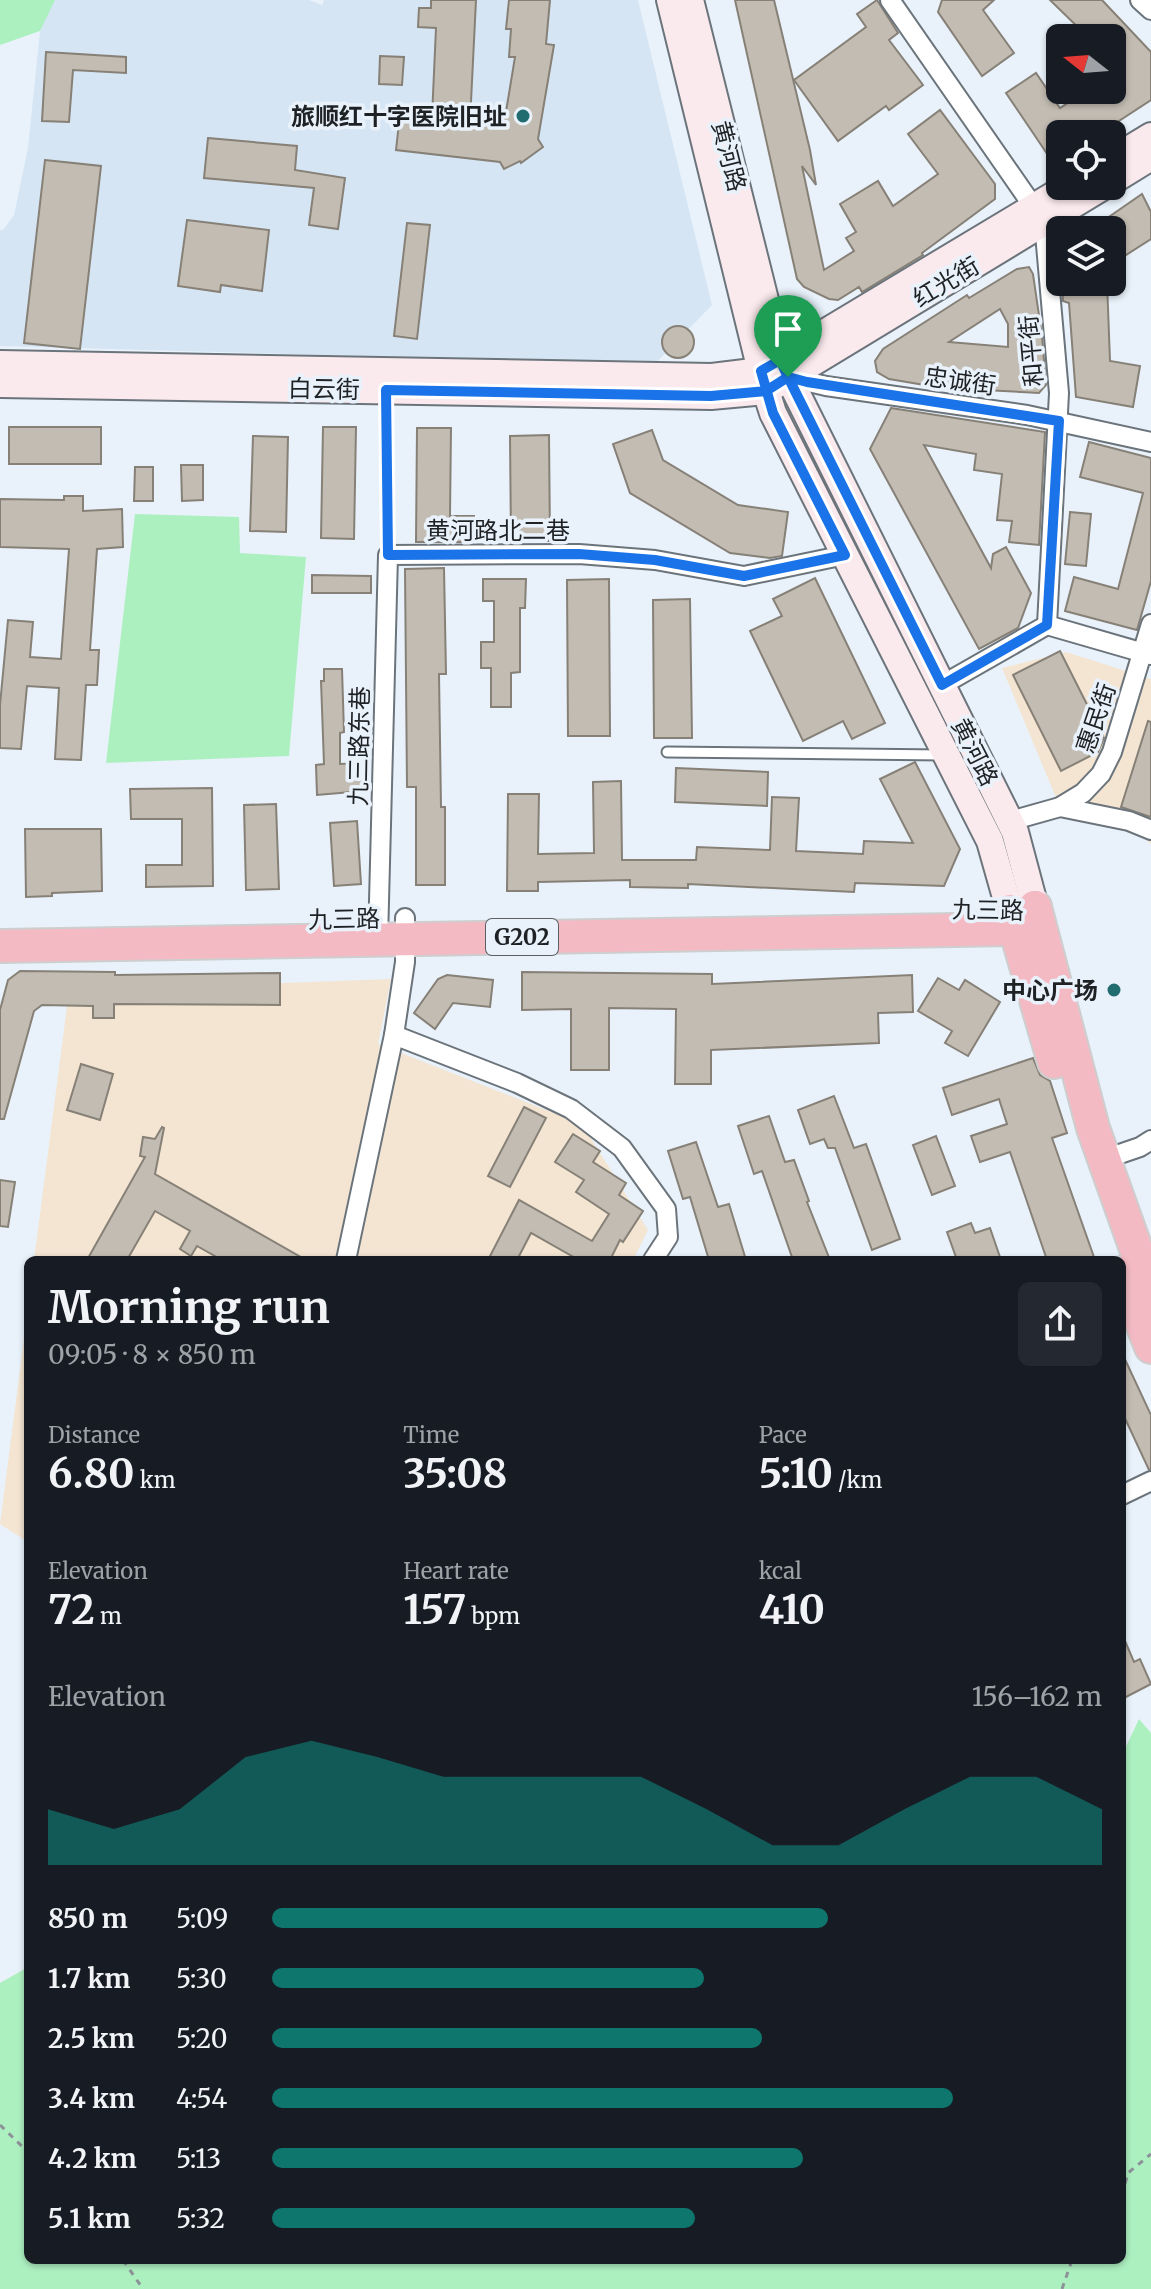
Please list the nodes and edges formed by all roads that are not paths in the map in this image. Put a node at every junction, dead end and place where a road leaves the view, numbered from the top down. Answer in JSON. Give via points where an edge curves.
{"nodes":[{"id":1,"x":670,"y":0,"type":"edge"},
{"id":2,"x":690,"y":0,"type":"edge"},
{"id":3,"x":1140,"y":0,"type":"edge"},
{"id":4,"x":892,"y":1,"type":"edge"},
{"id":5,"x":1151,"y":10,"type":"edge"},
{"id":6,"x":1151,"y":136,"type":"edge"},
{"id":7,"x":1126,"y":151,"type":"edge"},
{"id":8,"x":1151,"y":157,"type":"edge"},
{"id":9,"x":1126,"y":172,"type":"edge"},
{"id":10,"x":1054,"y":200,"type":"edge"},
{"id":11,"x":1072,"y":200,"type":"edge"},
{"id":12,"x":1039,"y":214,"type":"junction"},
{"id":13,"x":0,"y":364,"type":"edge"},
{"id":14,"x":774,"y":375,"type":"junction"},
{"id":15,"x":0,"y":384,"type":"edge"},
{"id":16,"x":1059,"y":421,"type":"junction"},
{"id":17,"x":1151,"y":442,"type":"edge"},
{"id":18,"x":388,"y":555,"type":"joint"},
{"id":19,"x":845,"y":555,"type":"junction"},
{"id":20,"x":1151,"y":624,"type":"edge"},
{"id":21,"x":1047,"y":625,"type":"junction"},
{"id":22,"x":1147,"y":654,"type":"edge"},
{"id":23,"x":942,"y":685,"type":"junction"},
{"id":24,"x":667,"y":752,"type":"dead end"},
{"id":25,"x":947,"y":755,"type":"junction"},
{"id":26,"x":1060,"y":807,"type":"junction"},
{"id":27,"x":1010,"y":821,"type":"junction"},
{"id":28,"x":1151,"y":830,"type":"edge"},
{"id":29,"x":1020,"y":915,"type":"junction"},
{"id":30,"x":0,"y":926,"type":"edge"},
{"id":31,"x":392,"y":929,"type":"junction"},
{"id":32,"x":0,"y":946,"type":"edge"},
{"id":33,"x":394,"y":1035,"type":"junction"},
{"id":34,"x":1151,"y":1140,"type":"edge"},
{"id":35,"x":1105,"y":1159,"type":"junction"},
{"id":36,"x":347,"y":1256,"type":"edge"},
{"id":37,"x":656,"y":1256,"type":"edge"},
{"id":38,"x":1117,"y":1256,"type":"edge"},
{"id":39,"x":1126,"y":1283,"type":"edge"},
{"id":40,"x":1151,"y":1291,"type":"edge"},
{"id":41,"x":1151,"y":1347,"type":"edge"},
{"id":42,"x":1151,"y":1481,"type":"edge"},
{"id":43,"x":1126,"y":1493,"type":"edge"}],
"edges":[{"from":1,"to":14,"type":"main road","name":"黄河路"},
{"from":2,"to":14,"type":"main road","name":"黄河路"},
{"from":3,"to":5,"type":"street"},
{"from":4,"to":12,"type":"street","name":"和平街"},
{"from":6,"to":7,"type":"main road"},
{"from":8,"to":9,"type":"main road"},
{"from":10,"to":12,"type":"main road","name":"红光街"},
{"from":11,"to":12,"type":"main road","name":"红光街"},
{"from":12,"to":14,"type":"main road","name":"红光街"},
{"from":12,"to":16,"type":"street","name":"和平街"},
{"from":13,"to":14,"type":"main road","name":"白云街"},
{"from":14,"to":15,"type":"main road","name":"白云街","via":[[711,396]]},
{"from":14,"to":16,"type":"street","name":"忠诚街"},
{"from":14,"to":19,"type":"main road","name":"黄河路","via":[[773,413]]},
{"from":14,"to":23,"type":"main road","name":"黄河路"},
{"from":16,"to":17,"type":"street","name":"忠诚街"},
{"from":16,"to":21,"type":"street","name":"和平街"},
{"from":18,"to":19,"type":"street","name":"黄河路北二巷","via":[[579,554],[655,560],[744,576]]},
{"from":18,"to":31,"type":"street","name":"九三路东巷"},
{"from":19,"to":25,"type":"main road","name":"黄河路"},
{"from":20,"to":22,"type":"street","name":"惠民街"},
{"from":21,"to":22,"type":"street"},
{"from":21,"to":23,"type":"street"},
{"from":22,"to":26,"type":"street","name":"惠民街","via":[[1101,774]]},
{"from":23,"to":27,"type":"main road","name":"黄河路"},
{"from":24,"to":25,"type":"lane"},
{"from":25,"to":29,"type":"main road","name":"黄河路"},
{"from":26,"to":27,"type":"street","name":"惠民街"},
{"from":26,"to":28,"type":"street"},
{"from":27,"to":29,"type":"main road","name":"黄河路"},
{"from":29,"to":31,"type":"highway","name":"九三路","number":"G202"},
{"from":29,"to":35,"type":"highway","name":"黄河路"},
{"from":29,"to":38,"type":"highway","name":"黄河路","via":[[1075,1135]]},
{"from":30,"to":31,"type":"highway","name":"九三路","number":"G202"},
{"from":31,"to":32,"type":"highway","name":"九三路","number":"G202"},
{"from":31,"to":33,"type":"street","name":"九三路东巷","via":[[405,962]]},
{"from":33,"to":36,"type":"street","name":"九三路东巷"},
{"from":33,"to":37,"type":"street","via":[[571,1109],[622,1148],[666,1209],[668,1237]]},
{"from":34,"to":35,"type":"street"},
{"from":35,"to":40,"type":"highway","name":"黄河路"},
{"from":39,"to":41,"type":"highway"},
{"from":42,"to":43,"type":"street"}]}
